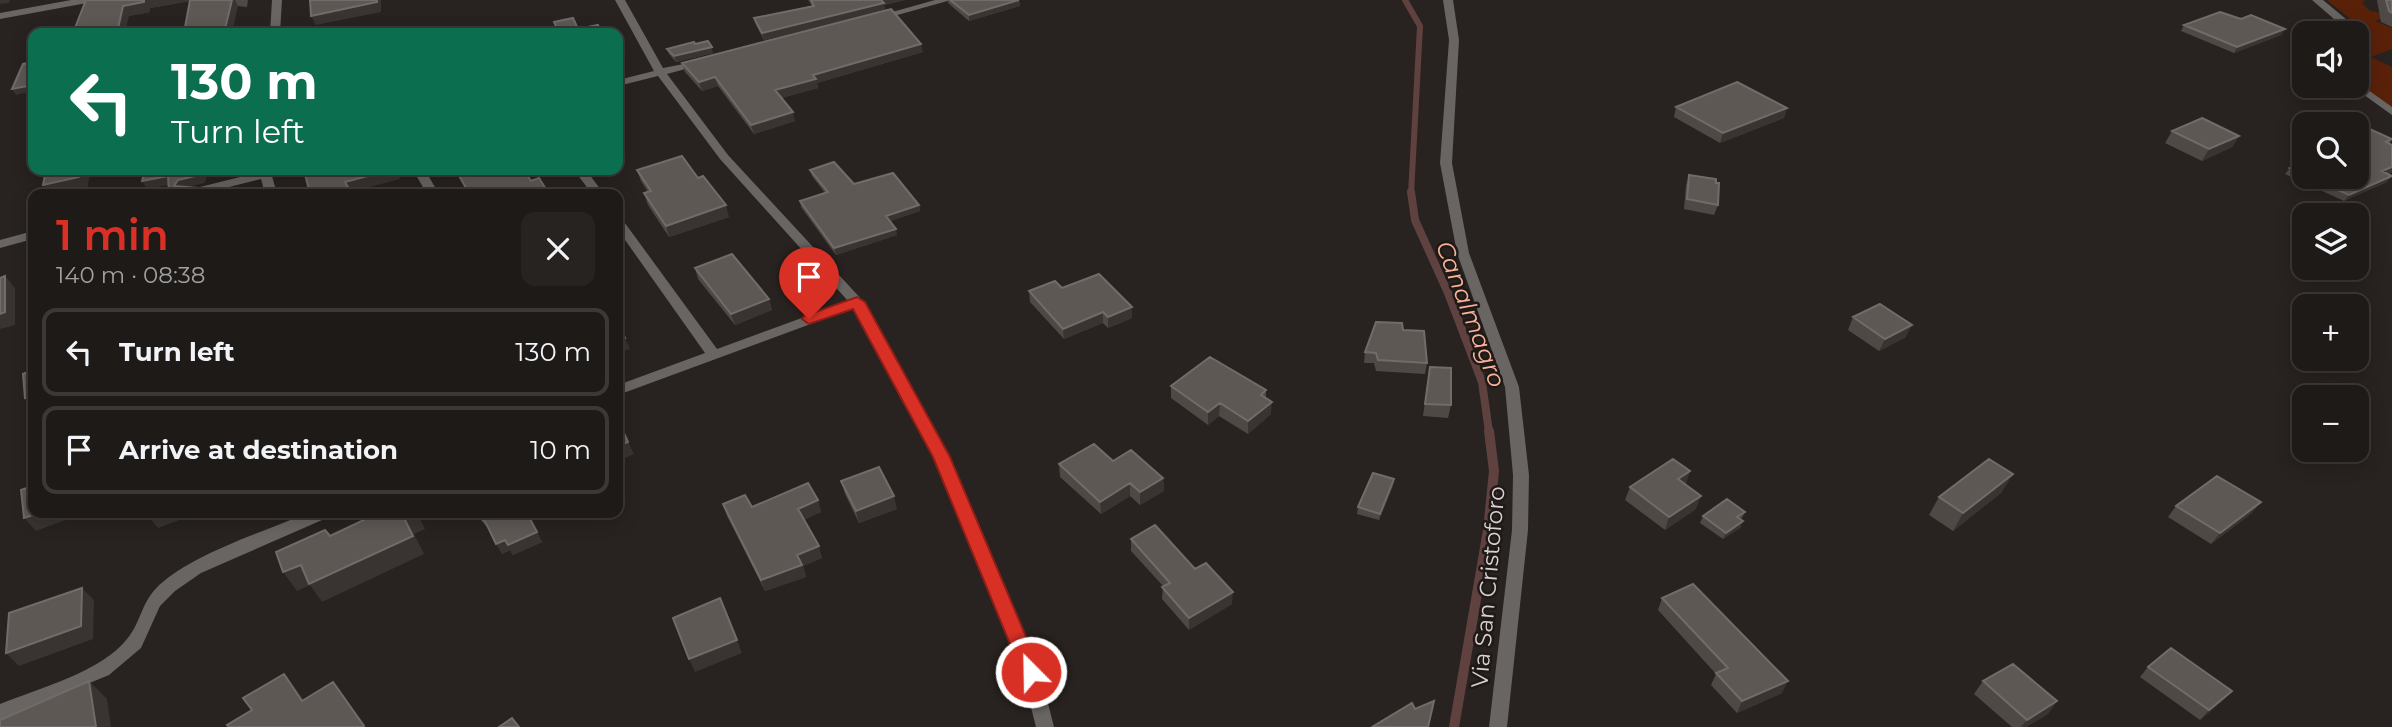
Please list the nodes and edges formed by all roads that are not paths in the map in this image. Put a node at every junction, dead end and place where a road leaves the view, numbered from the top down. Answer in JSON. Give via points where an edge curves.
{"nodes":[{"id":1,"x":86,"y":0,"type":"edge"},
{"id":2,"x":277,"y":0,"type":"edge"},
{"id":3,"x":620,"y":0,"type":"edge"},
{"id":4,"x":946,"y":0,"type":"edge"},
{"id":5,"x":1448,"y":0,"type":"edge"},
{"id":6,"x":2317,"y":0,"type":"edge"},
{"id":7,"x":0,"y":16,"type":"edge"},
{"id":8,"x":868,"y":20,"type":"edge"},
{"id":9,"x":2344,"y":21,"type":"edge"},
{"id":10,"x":275,"y":28,"type":"edge"},
{"id":11,"x":712,"y":59,"type":"edge"},
{"id":12,"x":660,"y":72,"type":"junction"},
{"id":13,"x":623,"y":82,"type":"edge"},
{"id":14,"x":2369,"y":94,"type":"edge"},
{"id":15,"x":2392,"y":112,"type":"edge"},
{"id":16,"x":254,"y":175,"type":"edge"},
{"id":17,"x":205,"y":189,"type":"edge"},
{"id":18,"x":623,"y":229,"type":"edge"},
{"id":19,"x":28,"y":236,"type":"edge"},
{"id":20,"x":0,"y":244,"type":"edge"},
{"id":21,"x":857,"y":302,"type":"junction"},
{"id":22,"x":714,"y":355,"type":"junction"},
{"id":23,"x":623,"y":388,"type":"edge"},
{"id":24,"x":311,"y":518,"type":"edge"},
{"id":25,"x":0,"y":712,"type":"edge"},
{"id":26,"x":1045,"y":727,"type":"edge"},
{"id":27,"x":1498,"y":727,"type":"edge"}],
"edges":[{"from":1,"to":7,"type":"street"},
{"from":2,"to":10,"type":"street"},
{"from":3,"to":12,"type":"street"},
{"from":4,"to":8,"type":"street"},
{"from":5,"to":27,"type":"street","name":"Via San Cristoforo","via":[[1454,40],[1446,163],[1463,253],[1512,387],[1521,475],[1520,530]]},
{"from":6,"to":9,"type":"street"},
{"from":11,"to":12,"type":"street"},
{"from":12,"to":13,"type":"street"},
{"from":12,"to":21,"type":"street","via":[[724,157]]},
{"from":14,"to":15,"type":"street"},
{"from":16,"to":17,"type":"street"},
{"from":18,"to":22,"type":"street"},
{"from":19,"to":20,"type":"street"},
{"from":21,"to":22,"type":"street"},
{"from":21,"to":26,"type":"street","via":[[942,457],[1031,672]]},
{"from":22,"to":23,"type":"street"},
{"from":24,"to":25,"type":"street","via":[[195,568],[153,602],[135,643],[103,670]]}]}
